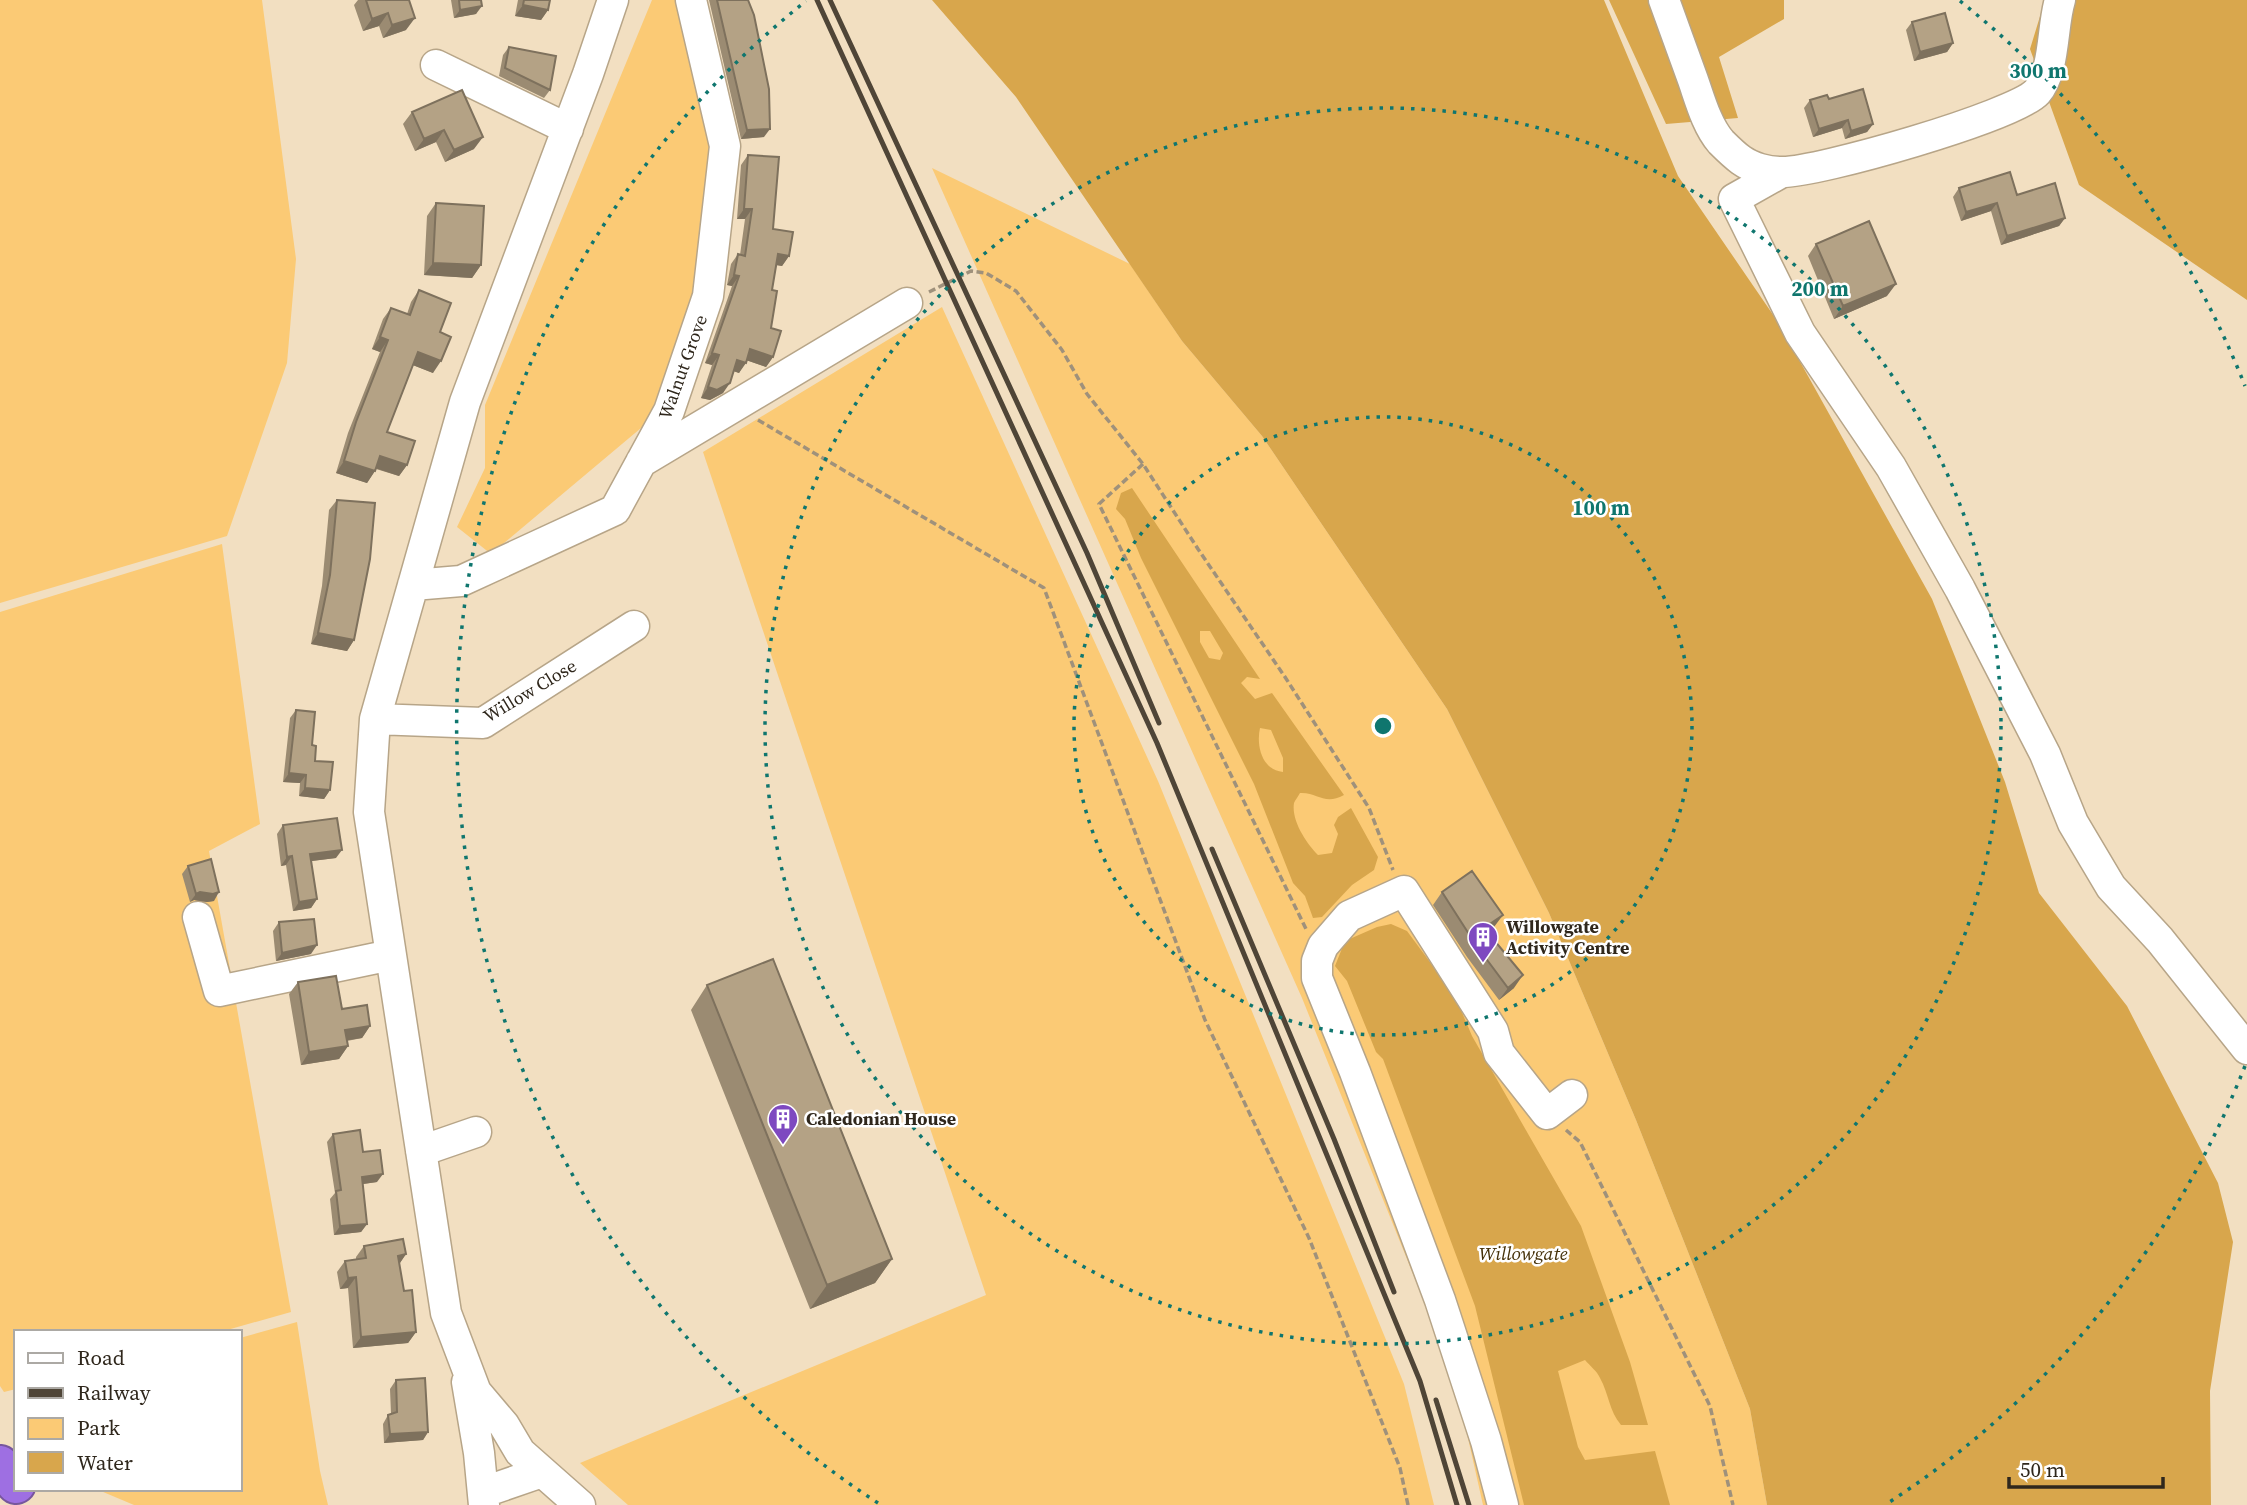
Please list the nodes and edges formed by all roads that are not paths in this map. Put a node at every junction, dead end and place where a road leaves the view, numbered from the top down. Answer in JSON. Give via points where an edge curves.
{"nodes":[{"id":1,"x":613,"y":0,"type":"edge"},
{"id":2,"x":691,"y":0,"type":"edge"},
{"id":3,"x":1664,"y":0,"type":"edge"},
{"id":4,"x":2060,"y":0,"type":"edge"},
{"id":5,"x":436,"y":65,"type":"dead end"},
{"id":6,"x":568,"y":129,"type":"junction"},
{"id":7,"x":1782,"y":172,"type":"junction"},
{"id":8,"x":907,"y":303,"type":"road end"},
{"id":9,"x":641,"y":462,"type":"junction"},
{"id":10,"x":413,"y":585,"type":"junction"},
{"id":11,"x":634,"y":626,"type":"dead end"},
{"id":12,"x":375,"y":719,"type":"junction"},
{"id":13,"x":198,"y":917,"type":"dead end"},
{"id":14,"x":391,"y":956,"type":"junction"},
{"id":15,"x":2247,"y":1049,"type":"edge"},
{"id":16,"x":1572,"y":1095,"type":"dead end"},
{"id":17,"x":476,"y":1132,"type":"dead end"},
{"id":18,"x":421,"y":1151,"type":"junction"},
{"id":19,"x":463,"y":1358,"type":"junction"},
{"id":20,"x":0,"y":1465,"type":"edge"},
{"id":21,"x":542,"y":1472,"type":"junction"},
{"id":22,"x":14,"y":1482,"type":"edge"},
{"id":23,"x":23,"y":1491,"type":"edge"},
{"id":24,"x":484,"y":1499,"type":"edge"},
{"id":25,"x":37,"y":1505,"type":"edge"},
{"id":26,"x":580,"y":1505,"type":"edge"},
{"id":27,"x":1503,"y":1505,"type":"edge"}],
"edges":[{"from":1,"to":6,"type":"street"},
{"from":2,"to":9,"type":"street","name":"Walnut Grove","via":[[725,146],[708,296],[669,411]]},
{"from":3,"to":7,"type":"street","via":[[1720,141],[1743,162]]},
{"from":4,"to":7,"type":"street","via":[[2044,79],[2037,92],[2024,101],[1884,150]]},
{"from":5,"to":6,"type":"street"},
{"from":6,"to":10,"type":"street","via":[[465,402]]},
{"from":7,"to":15,"type":"street","via":[[1734,199],[1800,333],[1891,467],[1960,589],[2045,754],[2073,823],[2111,887]]},
{"from":8,"to":9,"type":"street"},
{"from":9,"to":10,"type":"street","name":"Walnut Grove","via":[[615,510],[461,581]]},
{"from":10,"to":12,"type":"street"},
{"from":11,"to":12,"type":"street","name":"Willow Close","via":[[483,723]]},
{"from":12,"to":14,"type":"street","via":[[369,812]]},
{"from":13,"to":14,"type":"street","via":[[219,991]]},
{"from":14,"to":18,"type":"street"},
{"from":16,"to":27,"type":"street","via":[[1547,1114],[1499,1053],[1493,1031],[1404,891],[1349,916],[1323,946],[1317,978],[1440,1300]]},
{"from":17,"to":18,"type":"street"},
{"from":18,"to":19,"type":"street","via":[[446,1313]]},
{"from":19,"to":21,"type":"street","via":[[476,1392],[520,1452]]},
{"from":19,"to":24,"type":"street"},
{"from":20,"to":22,"type":"highway"},
{"from":21,"to":24,"type":"street"},
{"from":21,"to":26,"type":"street"},
{"from":23,"to":25,"type":"highway"}]}
